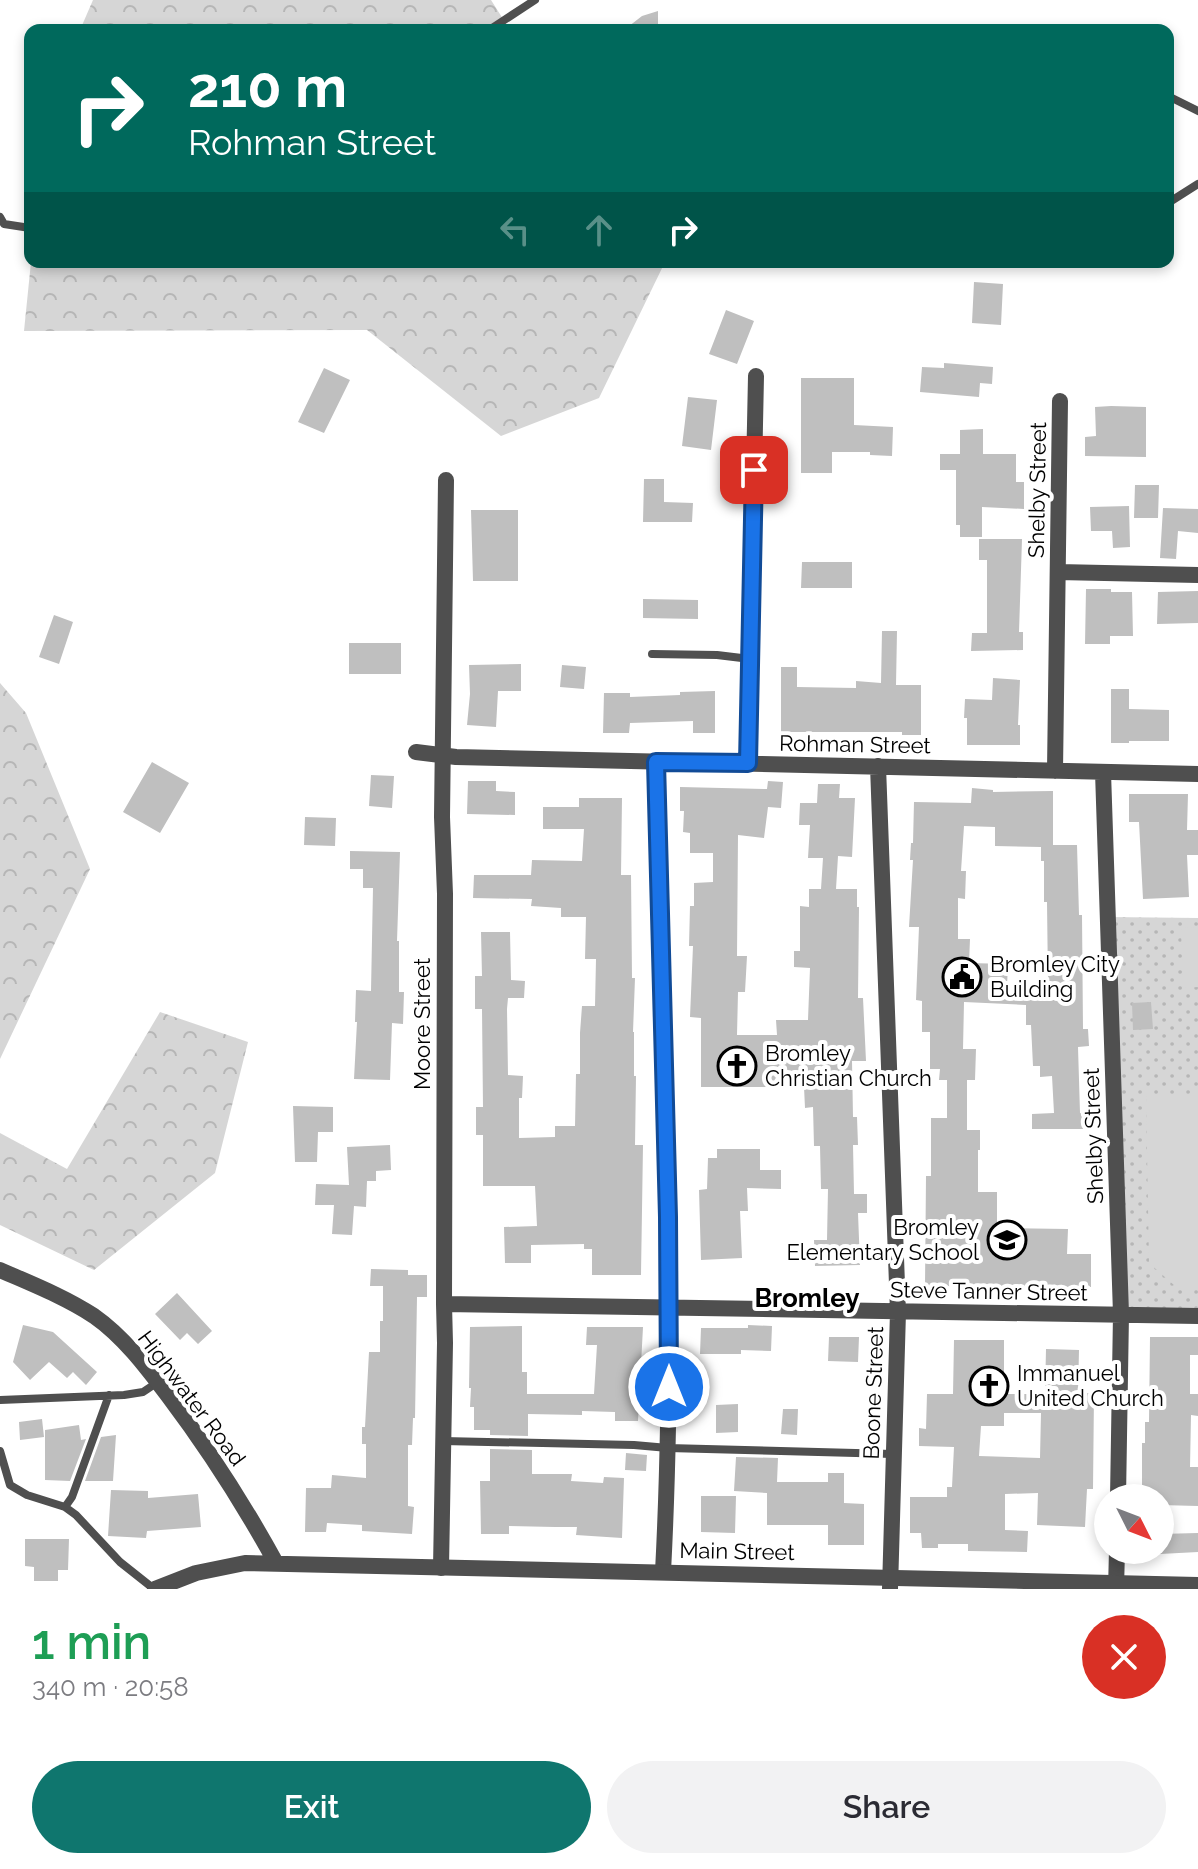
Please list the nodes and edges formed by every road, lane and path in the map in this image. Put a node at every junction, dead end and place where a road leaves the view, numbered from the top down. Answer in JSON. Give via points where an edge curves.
{"nodes":[{"id":1,"x":535,"y":0,"type":"edge"},
{"id":2,"x":498,"y":24,"type":"edge"},
{"id":3,"x":1174,"y":99,"type":"edge"},
{"id":4,"x":1198,"y":111,"type":"edge"},
{"id":5,"x":1198,"y":184,"type":"edge"},
{"id":6,"x":1174,"y":199,"type":"edge"},
{"id":7,"x":0,"y":217,"type":"edge"},
{"id":8,"x":24,"y":227,"type":"edge"},
{"id":9,"x":756,"y":376,"type":"dead end"},
{"id":10,"x":1060,"y":401,"type":"dead end"},
{"id":11,"x":446,"y":480,"type":"dead end"},
{"id":12,"x":1058,"y":572,"type":"junction"},
{"id":13,"x":1198,"y":575,"type":"edge"},
{"id":14,"x":652,"y":654,"type":"dead end"},
{"id":15,"x":750,"y":659,"type":"junction"},
{"id":16,"x":416,"y":752,"type":"dead end"},
{"id":17,"x":444,"y":755,"type":"junction"},
{"id":18,"x":656,"y":762,"type":"junction"},
{"id":19,"x":748,"y":763,"type":"junction"},
{"id":20,"x":878,"y":766,"type":"junction"},
{"id":21,"x":1055,"y":771,"type":"junction"},
{"id":22,"x":1103,"y":772,"type":"junction"},
{"id":23,"x":1198,"y":774,"type":"edge"},
{"id":24,"x":0,"y":1270,"type":"edge"},
{"id":25,"x":444,"y":1304,"type":"junction"},
{"id":26,"x":670,"y":1308,"type":"junction"},
{"id":27,"x":898,"y":1312,"type":"junction"},
{"id":28,"x":1121,"y":1314,"type":"junction"},
{"id":29,"x":1198,"y":1316,"type":"edge"},
{"id":30,"x":158,"y":1382,"type":"junction"},
{"id":31,"x":109,"y":1395,"type":"junction"},
{"id":32,"x":0,"y":1400,"type":"edge"},
{"id":33,"x":443,"y":1441,"type":"junction"},
{"id":34,"x":668,"y":1448,"type":"junction"},
{"id":35,"x":0,"y":1451,"type":"edge"},
{"id":36,"x":893,"y":1454,"type":"junction"},
{"id":37,"x":1118,"y":1484,"type":"edge"},
{"id":38,"x":65,"y":1507,"type":"junction"},
{"id":39,"x":276,"y":1563,"type":"junction"},
{"id":40,"x":1117,"y":1564,"type":"edge"},
{"id":41,"x":441,"y":1568,"type":"junction"},
{"id":42,"x":663,"y":1572,"type":"junction"},
{"id":43,"x":890,"y":1583,"type":"edge"},
{"id":44,"x":1198,"y":1585,"type":"edge"},
{"id":45,"x":1116,"y":1586,"type":"edge"},
{"id":46,"x":154,"y":1589,"type":"edge"}],
"edges":[{"from":1,"to":2,"type":"lane"},
{"from":3,"to":4,"type":"lane"},
{"from":5,"to":6,"type":"lane"},
{"from":7,"to":8,"type":"lane","via":[[4,224]]},
{"from":9,"to":15,"type":"street"},
{"from":10,"to":12,"type":"street","name":"Shelby Street"},
{"from":11,"to":17,"type":"street","name":"Moore Street"},
{"from":12,"to":13,"type":"street"},
{"from":12,"to":21,"type":"street","name":"Shelby Street"},
{"from":14,"to":15,"type":"lane"},
{"from":15,"to":19,"type":"street"},
{"from":16,"to":17,"type":"street","name":"Rohman Street"},
{"from":17,"to":18,"type":"street","name":"Rohman Street"},
{"from":17,"to":25,"type":"street","name":"Moore Street"},
{"from":18,"to":19,"type":"street","name":"Rohman Street"},
{"from":18,"to":26,"type":"street"},
{"from":19,"to":20,"type":"street","name":"Rohman Street"},
{"from":20,"to":21,"type":"street","name":"Rohman Street"},
{"from":20,"to":27,"type":"street","name":"Boone Street"},
{"from":21,"to":22,"type":"street","name":"Rohman Street"},
{"from":22,"to":23,"type":"street","name":"Rohman Street"},
{"from":22,"to":28,"type":"street","name":"Shelby Street"},
{"from":24,"to":30,"type":"street","name":"Highwater Road","via":[[94,1317]]},
{"from":25,"to":26,"type":"street","name":"Steve Tanner Street"},
{"from":25,"to":33,"type":"street","name":"Moore Street"},
{"from":26,"to":27,"type":"street","name":"Steve Tanner Street"},
{"from":26,"to":34,"type":"street"},
{"from":27,"to":28,"type":"street","name":"Steve Tanner Street"},
{"from":27,"to":36,"type":"street","name":"Boone Street"},
{"from":28,"to":29,"type":"street","name":"Steve Tanner Street"},
{"from":28,"to":37,"type":"street","name":"Shelby Street"},
{"from":30,"to":31,"type":"lane","via":[[143,1392]]},
{"from":30,"to":39,"type":"street","name":"Highwater Road","via":[[216,1462]]},
{"from":31,"to":32,"type":"lane"},
{"from":31,"to":38,"type":"lane"},
{"from":33,"to":34,"type":"lane"},
{"from":33,"to":41,"type":"street","name":"Moore Street"},
{"from":34,"to":36,"type":"lane"},
{"from":34,"to":42,"type":"street"},
{"from":35,"to":38,"type":"lane","via":[[10,1485]]},
{"from":36,"to":43,"type":"street","name":"Boone Street"},
{"from":38,"to":46,"type":"lane"},
{"from":39,"to":41,"type":"street","name":"Main Street"},
{"from":39,"to":46,"type":"street","name":"Main Street","via":[[220,1567]]},
{"from":40,"to":45,"type":"street"},
{"from":41,"to":42,"type":"street","name":"Main Street"},
{"from":42,"to":43,"type":"street","name":"Main Street"},
{"from":43,"to":45,"type":"street","name":"Main Street"},
{"from":44,"to":45,"type":"street","name":"Main Street"}]}
